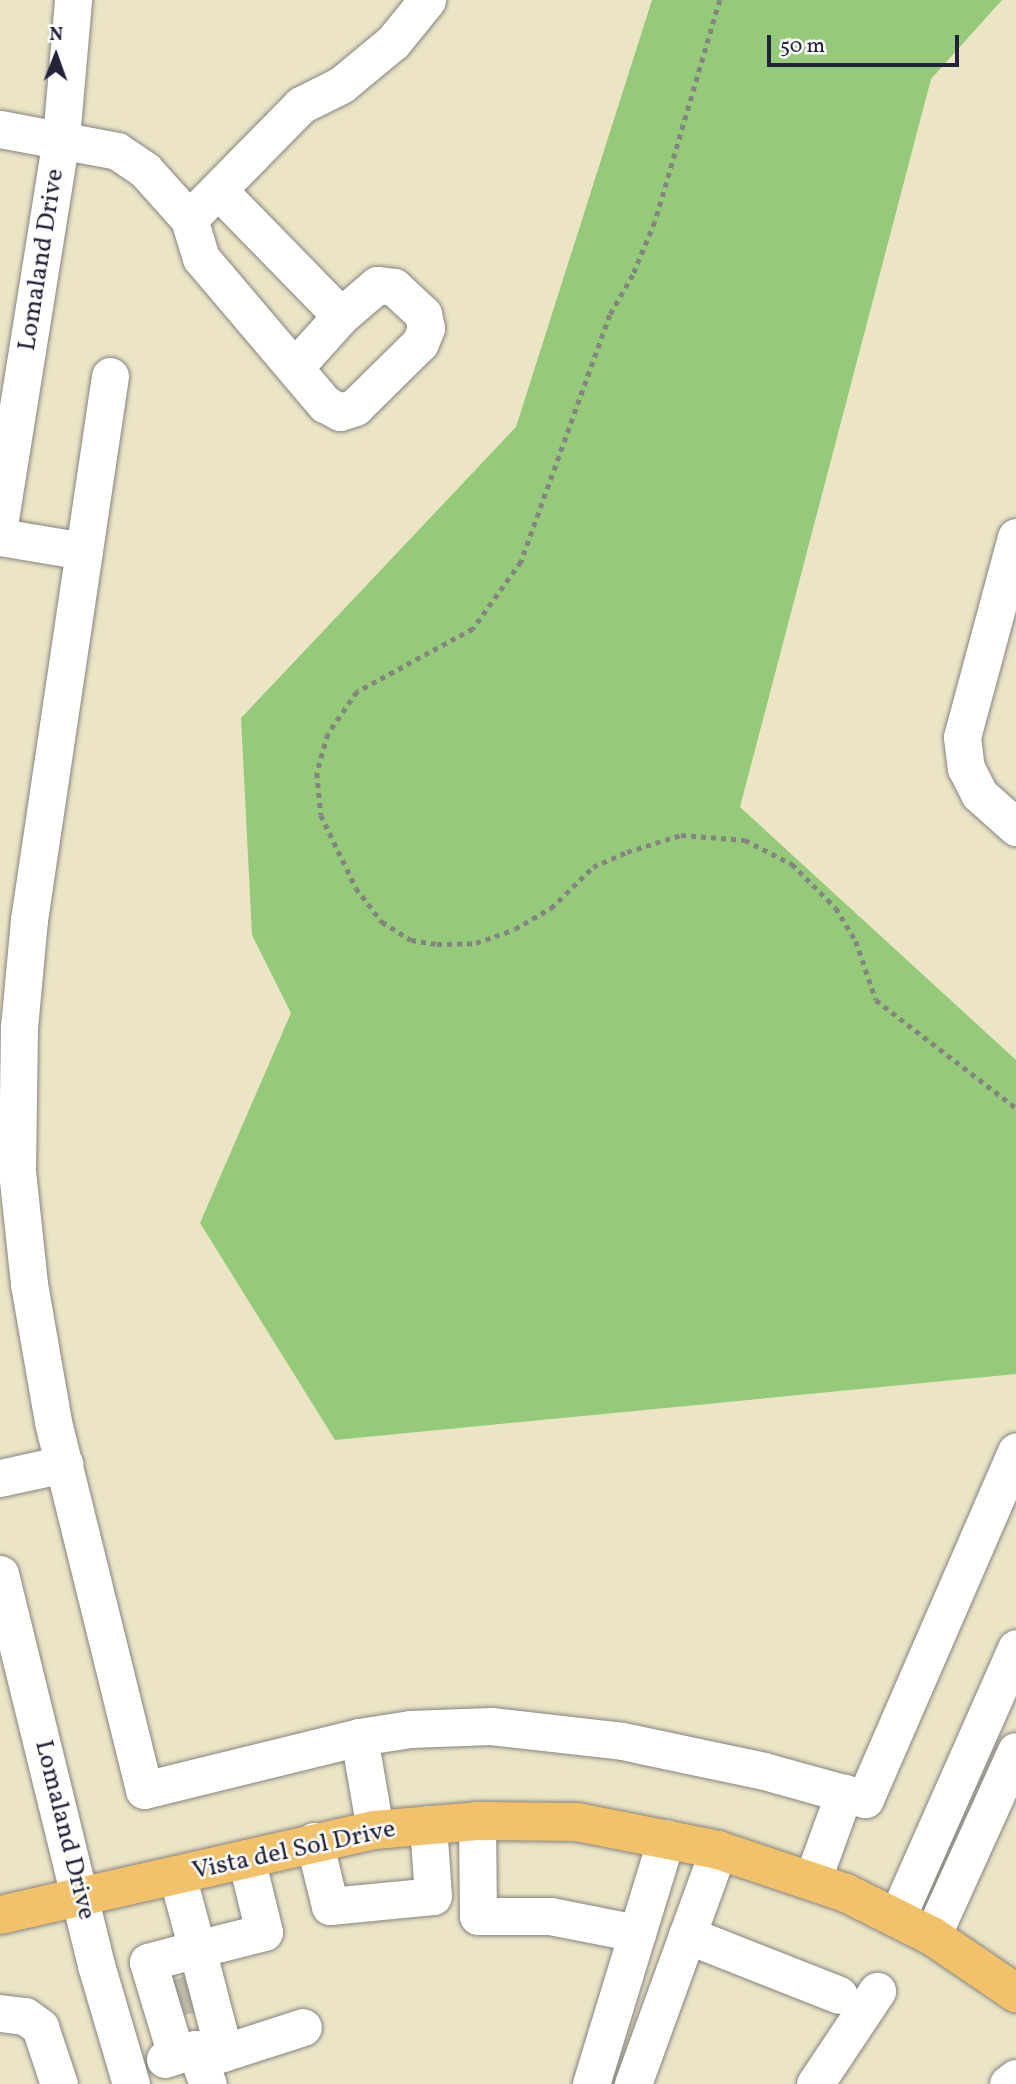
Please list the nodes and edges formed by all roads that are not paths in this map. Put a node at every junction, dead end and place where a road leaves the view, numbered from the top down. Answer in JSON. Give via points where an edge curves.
{"nodes":[{"id":1,"x":73,"y":0,"type":"edge"},
{"id":2,"x":427,"y":0,"type":"edge"},
{"id":3,"x":0,"y":129,"type":"edge"},
{"id":4,"x":61,"y":138,"type":"junction"},
{"id":5,"x":218,"y":190,"type":"junction"},
{"id":6,"x":189,"y":219,"type":"junction"},
{"id":7,"x":341,"y":316,"type":"junction"},
{"id":8,"x":295,"y":367,"type":"junction"},
{"id":9,"x":110,"y":376,"type":"dead end"},
{"id":10,"x":0,"y":519,"type":"edge"},
{"id":11,"x":0,"y":537,"type":"edge"},
{"id":12,"x":1016,"y":537,"type":"edge"},
{"id":13,"x":84,"y":551,"type":"junction"},
{"id":14,"x":1016,"y":827,"type":"edge"},
{"id":15,"x":9,"y":1027,"type":"edge"},
{"id":16,"x":1016,"y":1451,"type":"edge"},
{"id":17,"x":64,"y":1464,"type":"junction"},
{"id":18,"x":0,"y":1478,"type":"edge"},
{"id":19,"x":0,"y":1574,"type":"edge"},
{"id":20,"x":1016,"y":1648,"type":"edge"},
{"id":21,"x":359,"y":1737,"type":"junction"},
{"id":22,"x":1016,"y":1751,"type":"edge"},
{"id":23,"x":844,"y":1793,"type":"junction"},
{"id":24,"x":477,"y":1821,"type":"junction"},
{"id":25,"x":428,"y":1824,"type":"junction"},
{"id":26,"x":375,"y":1830,"type":"junction"},
{"id":27,"x":666,"y":1838,"type":"junction"},
{"id":28,"x":314,"y":1840,"type":"junction"},
{"id":29,"x":718,"y":1850,"type":"junction"},
{"id":30,"x":246,"y":1858,"type":"junction"},
{"id":31,"x":177,"y":1875,"type":"junction"},
{"id":32,"x":812,"y":1881,"type":"junction"},
{"id":33,"x":82,"y":1899,"type":"junction"},
{"id":34,"x":0,"y":1915,"type":"edge"},
{"id":35,"x":897,"y":1917,"type":"junction"},
{"id":36,"x":637,"y":1933,"type":"junction"},
{"id":37,"x":687,"y":1935,"type":"junction"},
{"id":38,"x":932,"y":1936,"type":"junction"},
{"id":39,"x":197,"y":1949,"type":"junction"},
{"id":40,"x":877,"y":1991,"type":"dead end"},
{"id":41,"x":1016,"y":1993,"type":"edge"},
{"id":42,"x":177,"y":1995,"type":"junction"},
{"id":43,"x":839,"y":1995,"type":"dead end"},
{"id":44,"x":108,"y":2008,"type":"junction"},
{"id":45,"x":0,"y":2013,"type":"edge"},
{"id":46,"x":303,"y":2027,"type":"dead end"},
{"id":47,"x":202,"y":2063,"type":"edge"},
{"id":48,"x":129,"y":2078,"type":"edge"},
{"id":49,"x":1016,"y":2078,"type":"edge"},
{"id":50,"x":822,"y":2082,"type":"edge"},
{"id":51,"x":59,"y":2084,"type":"edge"},
{"id":52,"x":591,"y":2084,"type":"edge"},
{"id":53,"x":632,"y":2084,"type":"edge"},
{"id":54,"x":1008,"y":2084,"type":"edge"}],
"edges":[{"from":1,"to":4,"type":"street","name":"Lomaland Drive"},
{"from":2,"to":5,"type":"street","via":[[393,42],[341,85],[301,104]]},
{"from":3,"to":4,"type":"street"},
{"from":4,"to":6,"type":"street","via":[[117,151],[145,170]]},
{"from":4,"to":10,"type":"street","name":"Lomaland Drive"},
{"from":5,"to":6,"type":"street"},
{"from":5,"to":7,"type":"street"},
{"from":6,"to":8,"type":"street","via":[[201,258]]},
{"from":7,"to":8,"type":"street"},
{"from":7,"to":8,"type":"street","via":[[377,285],[394,287],[423,314],[426,328],[420,343],[355,407],[340,412],[325,404]]},
{"from":9,"to":13,"type":"street"},
{"from":11,"to":13,"type":"street"},
{"from":12,"to":14,"type":"street","via":[[962,737],[966,768],[979,794]]},
{"from":13,"to":15,"type":"street"},
{"from":15,"to":17,"type":"street","via":[[26,1259]]},
{"from":16,"to":23,"type":"street","via":[[865,1799]]},
{"from":17,"to":18,"type":"street"},
{"from":17,"to":21,"type":"street","via":[[144,1790]]},
{"from":19,"to":33,"type":"street","name":"Lomaland Drive"},
{"from":20,"to":35,"type":"street"},
{"from":21,"to":23,"type":"street","via":[[410,1729],[491,1727],[622,1741]]},
{"from":21,"to":26,"type":"street"},
{"from":22,"to":38,"type":"street"},
{"from":23,"to":32,"type":"street"},
{"from":24,"to":25,"type":"main road","name":"Vista del Sol Drive"},
{"from":24,"to":27,"type":"main road","name":"Vista del Sol Drive","via":[[577,1822]]},
{"from":24,"to":36,"type":"street","via":[[478,1916],[550,1916]]},
{"from":25,"to":26,"type":"main road","name":"Vista del Sol Drive"},
{"from":25,"to":28,"type":"street","via":[[433,1896],[330,1906]]},
{"from":26,"to":28,"type":"main road","name":"Vista del Sol Drive"},
{"from":27,"to":29,"type":"main road","name":"Vista del Sol Drive"},
{"from":27,"to":36,"type":"street"},
{"from":28,"to":30,"type":"main road","name":"Vista del Sol Drive"},
{"from":29,"to":32,"type":"main road","name":"Vista del Sol Drive"},
{"from":29,"to":37,"type":"street"},
{"from":30,"to":31,"type":"main road","name":"Vista del Sol Drive"},
{"from":30,"to":39,"type":"street","via":[[264,1932]]},
{"from":31,"to":33,"type":"main road","name":"Vista del Sol Drive"},
{"from":31,"to":39,"type":"street"},
{"from":32,"to":35,"type":"main road","name":"Vista del Sol Drive"},
{"from":33,"to":34,"type":"main road","name":"Vista del Sol Drive"},
{"from":33,"to":44,"type":"street","name":"Lomaland Drive"},
{"from":35,"to":38,"type":"main road","name":"Vista del Sol Drive"},
{"from":36,"to":52,"type":"street"},
{"from":37,"to":43,"type":"street"},
{"from":37,"to":53,"type":"street"},
{"from":38,"to":41,"type":"main road","name":"Vista del Sol Drive"},
{"from":39,"to":42,"type":"street"},
{"from":39,"to":42,"type":"street","via":[[148,1962]]},
{"from":40,"to":50,"type":"street"},
{"from":42,"to":44,"type":"street"},
{"from":42,"to":47,"type":"street"},
{"from":42,"to":47,"type":"street"},
{"from":44,"to":48,"type":"street","name":"Lomaland Drive"},
{"from":45,"to":51,"type":"street","via":[[25,2016],[40,2027]]},
{"from":46,"to":47,"type":"street"},
{"from":47,"to":48,"type":"street"},
{"from":49,"to":54,"type":"street"}]}
